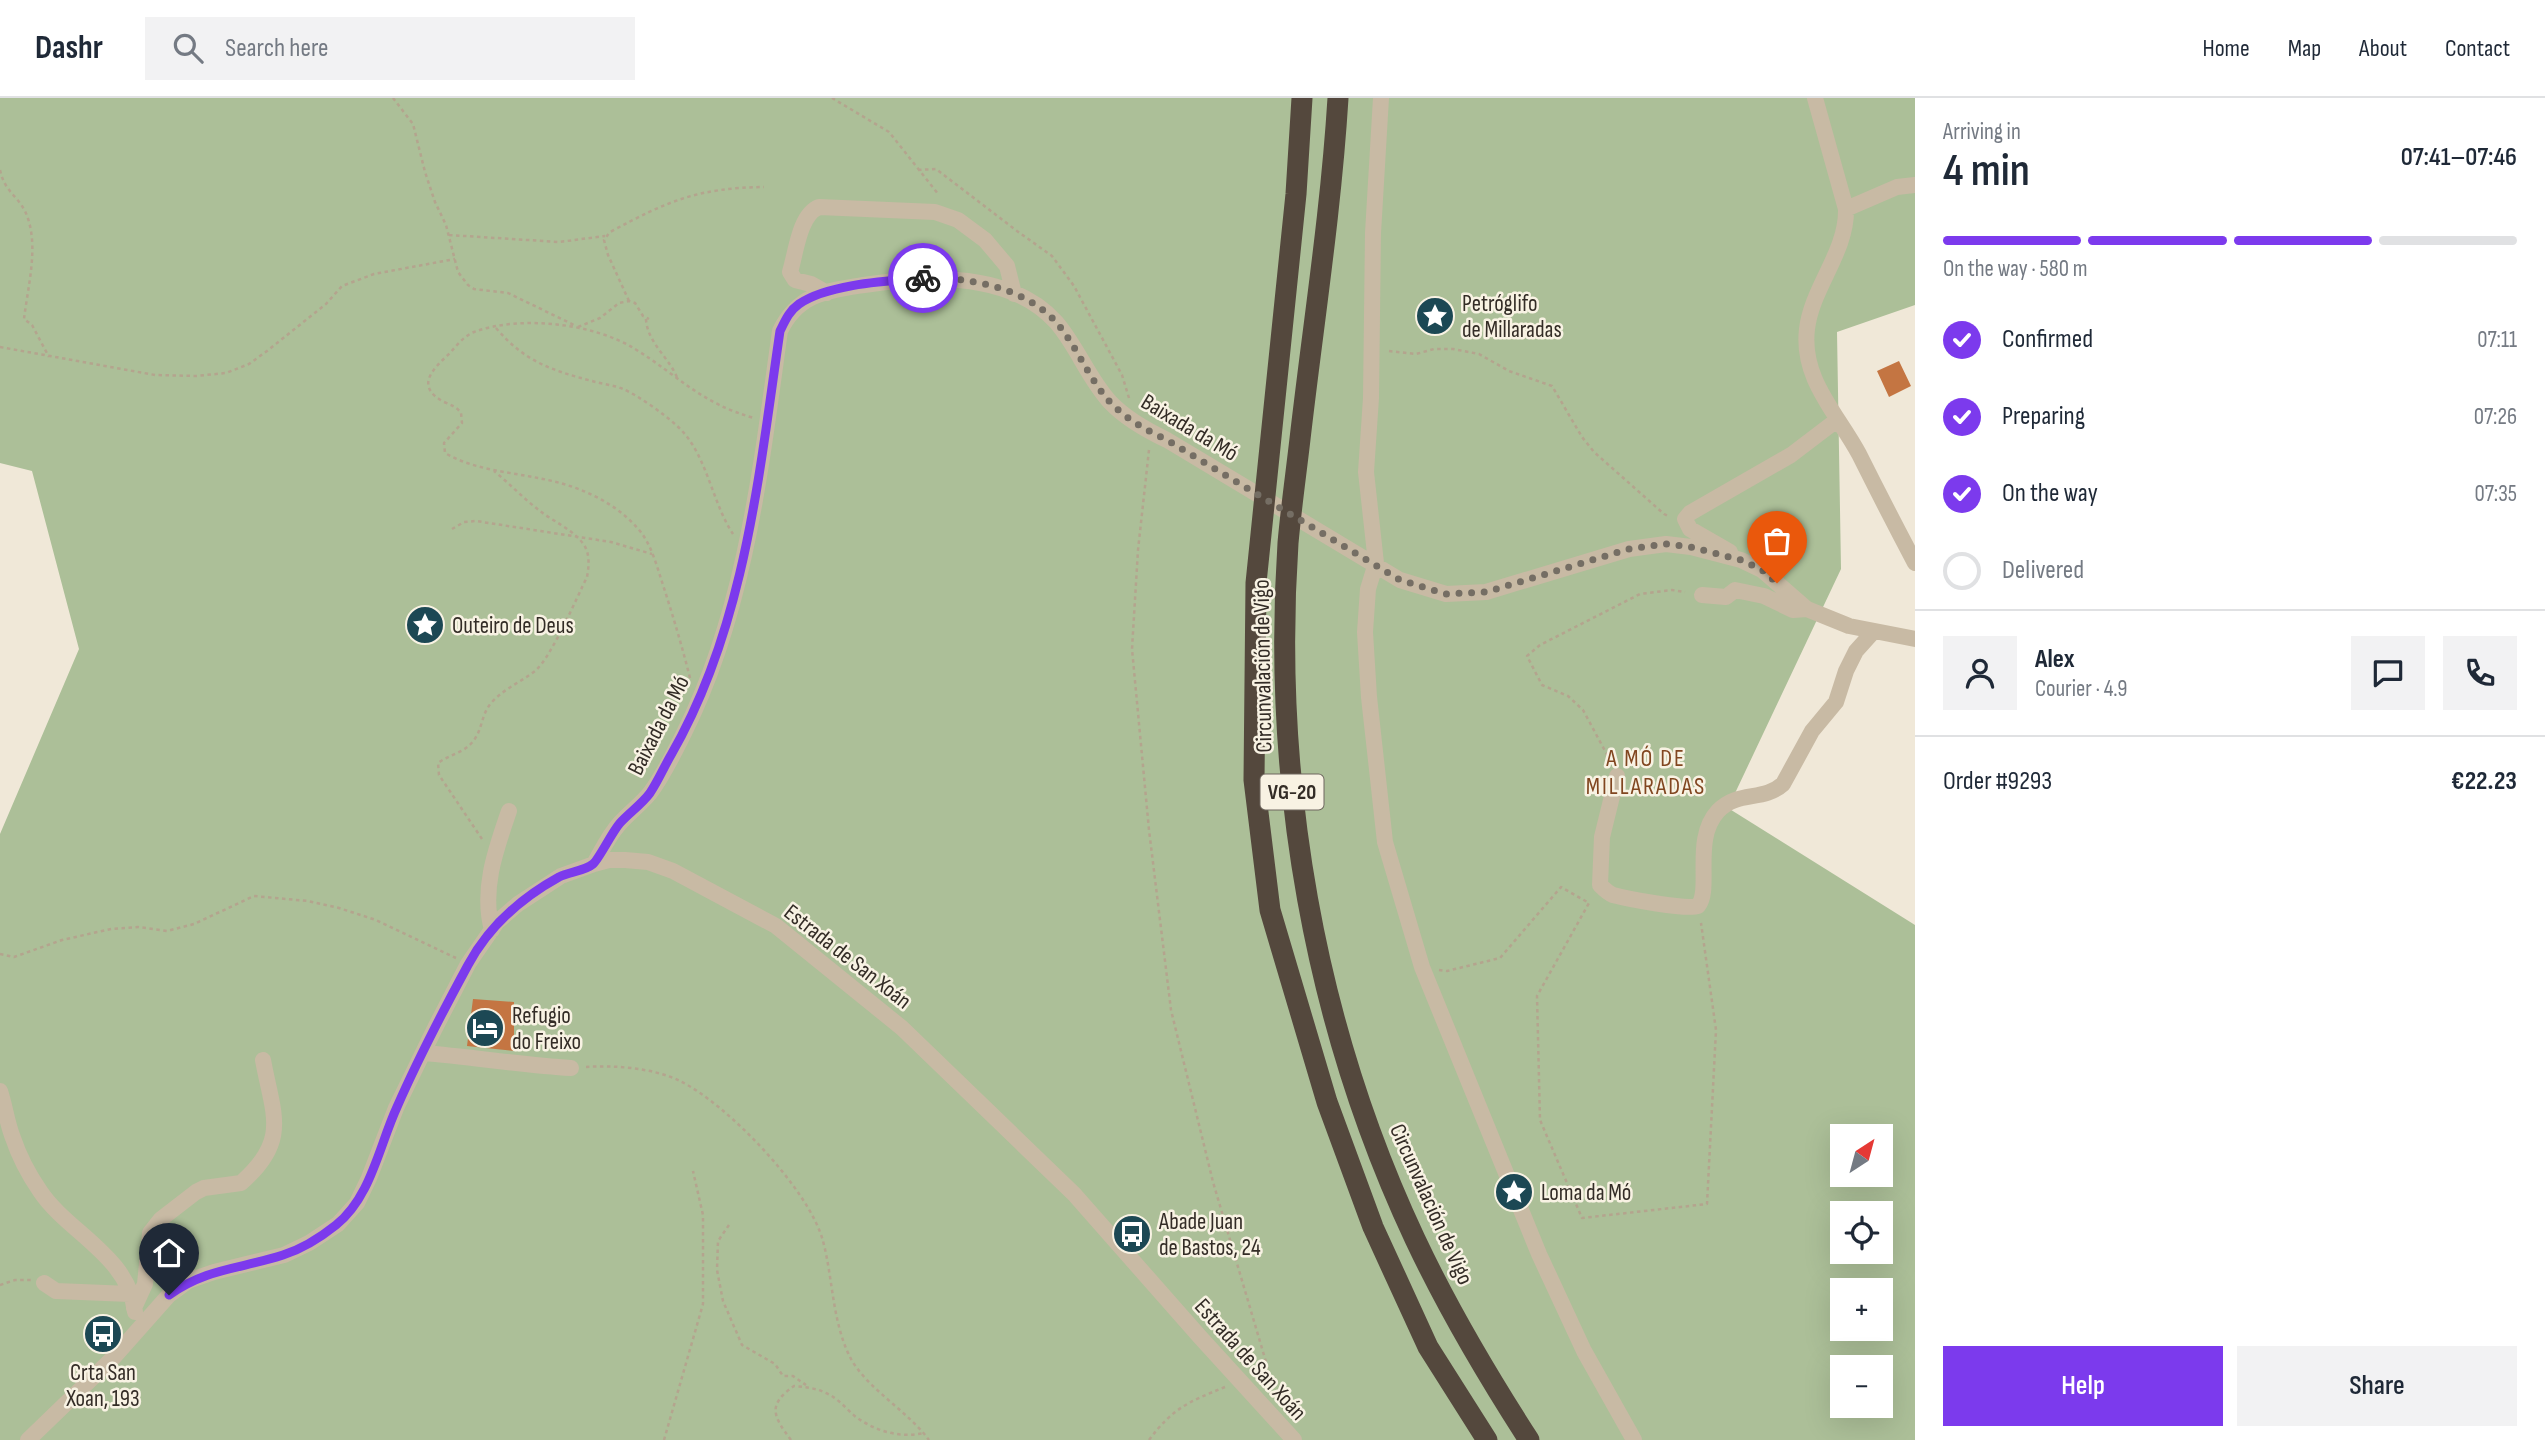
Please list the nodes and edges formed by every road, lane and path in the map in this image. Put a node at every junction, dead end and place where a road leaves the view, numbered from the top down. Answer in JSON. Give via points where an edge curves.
{"nodes":[{"id":1,"x":393,"y":98,"type":"edge"},
{"id":2,"x":832,"y":98,"type":"edge"},
{"id":3,"x":1302,"y":98,"type":"edge"},
{"id":4,"x":1338,"y":98,"type":"edge"},
{"id":5,"x":1381,"y":98,"type":"edge"},
{"id":6,"x":1815,"y":98,"type":"edge"},
{"id":7,"x":0,"y":170,"type":"edge"},
{"id":8,"x":918,"y":170,"type":"junction"},
{"id":9,"x":1915,"y":185,"type":"edge"},
{"id":10,"x":764,"y":187,"type":"dead end"},
{"id":11,"x":1846,"y":209,"type":"junction"},
{"id":12,"x":958,"y":220,"type":"junction"},
{"id":13,"x":449,"y":235,"type":"junction"},
{"id":14,"x":606,"y":236,"type":"junction"},
{"id":15,"x":455,"y":259,"type":"junction"},
{"id":16,"x":827,"y":293,"type":"junction"},
{"id":17,"x":1014,"y":294,"type":"junction"},
{"id":18,"x":629,"y":300,"type":"junction"},
{"id":19,"x":495,"y":327,"type":"junction"},
{"id":20,"x":578,"y":327,"type":"junction"},
{"id":21,"x":0,"y":347,"type":"edge"},
{"id":22,"x":1371,"y":349,"type":"junction"},
{"id":23,"x":49,"y":357,"type":"junction"},
{"id":24,"x":678,"y":380,"type":"junction"},
{"id":25,"x":1131,"y":407,"type":"dead end"},
{"id":26,"x":767,"y":420,"type":"junction"},
{"id":27,"x":1837,"y":420,"type":"junction"},
{"id":28,"x":1152,"y":432,"type":"junction"},
{"id":29,"x":491,"y":470,"type":"junction"},
{"id":30,"x":1686,"y":524,"type":"junction"},
{"id":31,"x":452,"y":529,"type":"dead end"},
{"id":32,"x":577,"y":536,"type":"junction"},
{"id":33,"x":745,"y":547,"type":"junction"},
{"id":34,"x":652,"y":554,"type":"junction"},
{"id":35,"x":1741,"y":560,"type":"junction"},
{"id":36,"x":1376,"y":563,"type":"junction"},
{"id":37,"x":1915,"y":563,"type":"edge"},
{"id":38,"x":1702,"y":595,"type":"joint"},
{"id":39,"x":1807,"y":609,"type":"junction"},
{"id":40,"x":1874,"y":631,"type":"junction"},
{"id":41,"x":1914,"y":637,"type":"edge"},
{"id":42,"x":702,"y":695,"type":"junction"},
{"id":43,"x":1618,"y":776,"type":"joint"},
{"id":44,"x":509,"y":811,"type":"dead end"},
{"id":45,"x":494,"y":857,"type":"junction"},
{"id":46,"x":594,"y":864,"type":"junction"},
{"id":47,"x":1698,"y":906,"type":"junction"},
{"id":48,"x":492,"y":930,"type":"junction"},
{"id":49,"x":0,"y":954,"type":"edge"},
{"id":50,"x":468,"y":964,"type":"junction"},
{"id":51,"x":1422,"y":967,"type":"junction"},
{"id":52,"x":423,"y":1053,"type":"junction"},
{"id":53,"x":263,"y":1060,"type":"dead end"},
{"id":54,"x":571,"y":1068,"type":"joint"},
{"id":55,"x":0,"y":1091,"type":"edge"},
{"id":56,"x":693,"y":1171,"type":"dead end"},
{"id":57,"x":729,"y":1225,"type":"dead end"},
{"id":58,"x":44,"y":1283,"type":"joint"},
{"id":59,"x":0,"y":1285,"type":"edge"},
{"id":60,"x":132,"y":1301,"type":"junction"},
{"id":61,"x":135,"y":1332,"type":"junction"},
{"id":62,"x":1241,"y":1381,"type":"junction"},
{"id":63,"x":809,"y":1387,"type":"junction"},
{"id":64,"x":1276,"y":1420,"type":"junction"},
{"id":65,"x":924,"y":1433,"type":"junction"},
{"id":66,"x":28,"y":1440,"type":"edge"},
{"id":67,"x":664,"y":1440,"type":"edge"},
{"id":68,"x":790,"y":1440,"type":"edge"},
{"id":69,"x":929,"y":1440,"type":"edge"},
{"id":70,"x":1149,"y":1440,"type":"edge"},
{"id":71,"x":1294,"y":1440,"type":"edge"},
{"id":72,"x":1487,"y":1440,"type":"edge"},
{"id":73,"x":1529,"y":1440,"type":"edge"},
{"id":74,"x":1634,"y":1440,"type":"edge"}],
"edges":[{"from":1,"to":13,"type":"path","via":[[414,124],[425,172]]},
{"from":2,"to":8,"type":"path","via":[[889,132]]},
{"from":3,"to":72,"type":"highway","name":"Circunvalación de Vigo","number":"VG-20","via":[[1256,583],[1254,780],[1270,910],[1327,1102],[1373,1227],[1428,1347]]},
{"from":4,"to":73,"type":"highway","name":"Circunvalación de Vigo","number":"VG-20","via":[[1287,564],[1288,737],[1300,853],[1334,1015],[1390,1181],[1457,1322]]},
{"from":5,"to":22,"type":"street"},
{"from":6,"to":11,"type":"street"},
{"from":7,"to":23,"type":"path","via":[[3,184],[24,210],[33,237],[24,319]]},
{"from":8,"to":12,"type":"path"},
{"from":8,"to":25,"type":"path","via":[[936,169],[1052,256],[1074,286],[1122,375]]},
{"from":9,"to":11,"type":"street","via":[[1897,187]]},
{"from":10,"to":14,"type":"path","via":[[718,189],[679,198]]},
{"from":11,"to":27,"type":"street","via":[[1845,234],[1824,278],[1806,343],[1818,390]]},
{"from":12,"to":16,"type":"street","via":[[935,212],[815,208],[802,229],[790,272],[794,279]]},
{"from":12,"to":17,"type":"street","via":[[985,240],[1007,266]]},
{"from":13,"to":14,"type":"path","via":[[559,242]]},
{"from":13,"to":15,"type":"path"},
{"from":14,"to":18,"type":"path","via":[[608,255]]},
{"from":15,"to":20,"type":"path","via":[[458,272],[474,289],[508,293]]},
{"from":15,"to":23,"type":"path","via":[[374,274],[342,286],[267,351],[226,373],[155,374]]},
{"from":16,"to":17,"type":"street","name":"Baixada da Mó","via":[[925,278],[958,279]]},
{"from":16,"to":26,"type":"street","name":"Baixada da Mó","via":[[797,305],[780,331]]},
{"from":17,"to":28,"type":"street","name":"Baixada da Mó","via":[[1041,308],[1057,324],[1109,401]]},
{"from":18,"to":20,"type":"path"},
{"from":18,"to":24,"type":"path","via":[[648,319],[648,331]]},
{"from":19,"to":20,"type":"path"},
{"from":19,"to":29,"type":"path","via":[[465,337],[428,377],[432,394],[461,413],[462,423],[444,443],[445,453]]},
{"from":19,"to":33,"type":"path","via":[[534,362],[623,389],[676,425],[692,444],[725,522]]},
{"from":20,"to":24,"type":"path","via":[[635,349]]},
{"from":21,"to":23,"type":"path"},
{"from":22,"to":30,"type":"path","via":[[1416,354],[1453,349],[1479,354],[1509,371],[1552,386],[1594,452],[1664,514]]},
{"from":22,"to":36,"type":"street","via":[[1366,472]]},
{"from":24,"to":26,"type":"path","via":[[713,404]]},
{"from":26,"to":33,"type":"street","name":"Baixada da Mó"},
{"from":27,"to":30,"type":"street","via":[[1791,455],[1690,513]]},
{"from":27,"to":37,"type":"street"},
{"from":28,"to":36,"type":"street","name":"Baixada da Mó"},
{"from":28,"to":64,"type":"path","via":[[1132,649],[1169,996],[1213,1182],[1266,1362]]},
{"from":29,"to":32,"type":"path"},
{"from":29,"to":34,"type":"path","via":[[545,479],[592,494],[639,530]]},
{"from":30,"to":35,"type":"street"},
{"from":31,"to":32,"type":"path","via":[[476,522]]},
{"from":32,"to":34,"type":"path"},
{"from":32,"to":45,"type":"path","via":[[587,552],[587,577],[546,658],[489,705],[472,742],[438,763],[439,775]]},
{"from":33,"to":42,"type":"street","name":"Baixada da Mó"},
{"from":34,"to":42,"type":"path","via":[[691,680]]},
{"from":35,"to":36,"type":"street","name":"Baixada da Mó","via":[[1691,547],[1654,545],[1486,592],[1446,594],[1400,580]]},
{"from":35,"to":39,"type":"street","name":"Baixada da Mó","via":[[1762,570]]},
{"from":36,"to":51,"type":"street","via":[[1368,589],[1365,632],[1385,842]]},
{"from":38,"to":39,"type":"street","via":[[1726,597],[1735,590],[1764,596],[1793,610]]},
{"from":38,"to":43,"type":"path","via":[[1672,590],[1640,594],[1527,656],[1542,685],[1568,696],[1583,710]]},
{"from":39,"to":40,"type":"street","name":"Baixada da Mó"},
{"from":40,"to":41,"type":"street","name":"Baixada da Mó"},
{"from":40,"to":47,"type":"street","via":[[1856,651],[1836,702],[1812,731],[1783,784],[1763,795],[1741,797],[1717,812],[1706,837],[1703,896]]},
{"from":42,"to":46,"type":"street","name":"Baixada da Mó","via":[[650,793],[618,825]]},
{"from":43,"to":47,"type":"street","via":[[1602,837],[1600,885],[1612,895]]},
{"from":44,"to":45,"type":"street"},
{"from":45,"to":48,"type":"street","via":[[487,896]]},
{"from":46,"to":48,"type":"street","name":"Estrada de San Xoán","via":[[561,876],[518,904]]},
{"from":46,"to":62,"type":"street","name":"Estrada de San Xoán","via":[[648,862],[776,926],[902,1028],[1074,1194]]},
{"from":47,"to":51,"type":"path","via":[[1716,1030],[1707,1204],[1582,1218],[1540,1120],[1537,996],[1589,903],[1561,887],[1500,958],[1447,971]]},
{"from":48,"to":50,"type":"street","name":"Estrada de San Xoán"},
{"from":49,"to":50,"type":"path","via":[[14,957],[111,929],[167,931],[254,897],[308,901],[351,912]]},
{"from":50,"to":52,"type":"street","name":"Estrada de San Xoán"},
{"from":51,"to":74,"type":"street","via":[[1539,1254],[1584,1351]]},
{"from":52,"to":54,"type":"street"},
{"from":52,"to":61,"type":"street","name":"Estrada de San Xoán","via":[[369,1178],[338,1224],[284,1255],[188,1281]]},
{"from":53,"to":60,"type":"street","via":[[276,1127],[271,1147],[241,1183],[204,1188],[153,1227],[145,1284]]},
{"from":54,"to":65,"type":"path","via":[[610,1065],[677,1079],[733,1119],[794,1186],[811,1213],[823,1239],[840,1335],[850,1358]]},
{"from":55,"to":60,"type":"street","via":[[13,1139],[42,1194],[106,1256]]},
{"from":56,"to":67,"type":"path","via":[[703,1215],[703,1304]]},
{"from":57,"to":63,"type":"path","via":[[718,1241],[717,1270],[723,1301],[741,1345],[775,1364],[783,1376],[793,1376]]},
{"from":58,"to":59,"type":"path","via":[[15,1280]]},
{"from":58,"to":60,"type":"street","via":[[57,1291]]},
{"from":60,"to":61,"type":"street"},
{"from":61,"to":66,"type":"street","name":"Estrada de San Xoán"},
{"from":62,"to":64,"type":"street","name":"Estrada de San Xoán"},
{"from":62,"to":70,"type":"path","via":[[1193,1400],[1165,1419]]},
{"from":63,"to":65,"type":"path","via":[[893,1435]]},
{"from":63,"to":68,"type":"path","via":[[793,1386],[775,1406],[775,1416]]},
{"from":64,"to":71,"type":"street","name":"Estrada de San Xoán"},
{"from":65,"to":69,"type":"path"}]}
